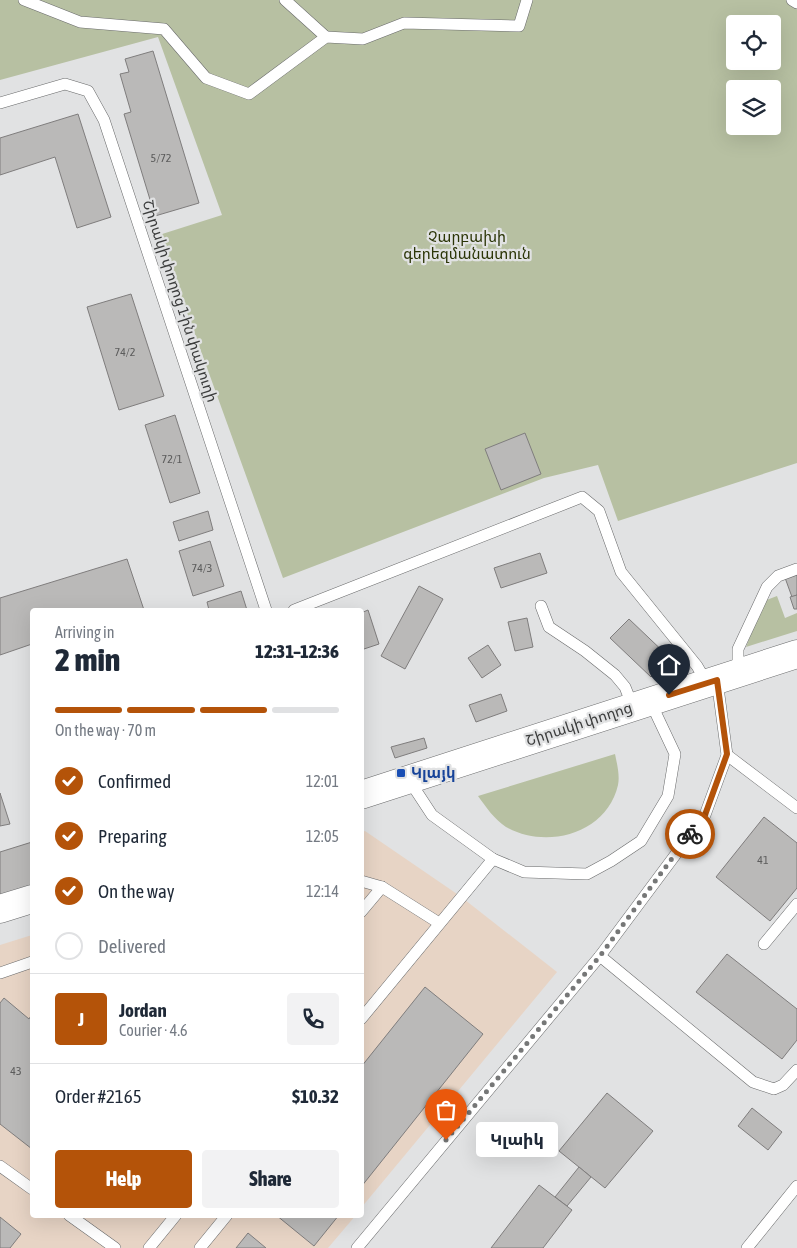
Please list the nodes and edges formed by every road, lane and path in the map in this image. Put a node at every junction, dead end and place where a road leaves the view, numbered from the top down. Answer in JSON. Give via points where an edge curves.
{"nodes":[{"id":1,"x":24,"y":0,"type":"edge"},
{"id":2,"x":285,"y":0,"type":"edge"},
{"id":3,"x":527,"y":0,"type":"edge"},
{"id":4,"x":792,"y":0,"type":"edge"},
{"id":5,"x":797,"y":3,"type":"edge"},
{"id":6,"x":326,"y":37,"type":"junction"},
{"id":7,"x":0,"y":103,"type":"edge"},
{"id":8,"x":797,"y":569,"type":"edge"},
{"id":9,"x":541,"y":606,"type":"dead end"},
{"id":10,"x":265,"y":608,"type":"edge"},
{"id":11,"x":299,"y":608,"type":"edge"},
{"id":12,"x":797,"y":654,"type":"edge"},
{"id":13,"x":797,"y":666,"type":"edge"},
{"id":14,"x":723,"y":682,"type":"junction"},
{"id":15,"x":646,"y":707,"type":"junction"},
{"id":16,"x":727,"y":754,"type":"junction"},
{"id":17,"x":412,"y":784,"type":"junction"},
{"id":18,"x":364,"y":794,"type":"edge"},
{"id":19,"x":364,"y":805,"type":"edge"},
{"id":20,"x":797,"y":808,"type":"edge"},
{"id":21,"x":493,"y":859,"type":"junction"},
{"id":22,"x":364,"y":882,"type":"edge"},
{"id":23,"x":382,"y":887,"type":"junction"},
{"id":24,"x":30,"y":900,"type":"edge"},
{"id":25,"x":797,"y":904,"type":"edge"},
{"id":26,"x":364,"y":908,"type":"edge"},
{"id":27,"x":0,"y":909,"type":"edge"},
{"id":28,"x":30,"y":909,"type":"edge"},
{"id":29,"x":0,"y":918,"type":"edge"},
{"id":30,"x":439,"y":922,"type":"junction"},
{"id":31,"x":764,"y":944,"type":"dead end"},
{"id":32,"x":600,"y":956,"type":"junction"},
{"id":33,"x":30,"y":963,"type":"edge"},
{"id":34,"x":0,"y":973,"type":"edge"},
{"id":35,"x":364,"y":1015,"type":"edge"},
{"id":36,"x":797,"y":1070,"type":"edge"},
{"id":37,"x":0,"y":1166,"type":"edge"},
{"id":38,"x":797,"y":1186,"type":"edge"},
{"id":39,"x":30,"y":1188,"type":"edge"},
{"id":40,"x":73,"y":1218,"type":"edge"},
{"id":41,"x":174,"y":1218,"type":"edge"},
{"id":42,"x":225,"y":1218,"type":"edge"},
{"id":43,"x":115,"y":1248,"type":"edge"},
{"id":44,"x":149,"y":1248,"type":"edge"},
{"id":45,"x":200,"y":1248,"type":"edge"},
{"id":46,"x":357,"y":1248,"type":"edge"},
{"id":47,"x":747,"y":1248,"type":"edge"}],
"edges":[{"from":1,"to":6,"type":"lane","via":[[80,22],[164,29],[206,78],[248,94]]},
{"from":2,"to":6,"type":"lane"},
{"from":3,"to":6,"type":"lane","via":[[519,26],[404,24],[363,39]]},
{"from":4,"to":5,"type":"lane"},
{"from":7,"to":10,"type":"lane","name":"Շիրակի փողոց 1-ին փակուղի","via":[[65,84],[88,91],[104,120]]},
{"from":8,"to":14,"type":"lane","via":[[778,576],[767,587]]},
{"from":9,"to":15,"type":"lane","via":[[549,628],[591,655]]},
{"from":11,"to":14,"type":"lane","via":[[582,497],[599,511],[621,572],[697,666]]},
{"from":12,"to":14,"type":"main road","name":"Շիրակի փողոց"},
{"from":13,"to":14,"type":"main road","name":"Շիրակի փողոց"},
{"from":14,"to":15,"type":"main road","name":"Շիրակի փողոց"},
{"from":14,"to":16,"type":"lane"},
{"from":15,"to":17,"type":"main road","name":"Շիրակի փողոց"},
{"from":15,"to":21,"type":"lane","via":[[675,754],[668,796],[641,841],[587,874],[524,872]]},
{"from":16,"to":20,"type":"lane"},
{"from":16,"to":32,"type":"lane","via":[[705,815]]},
{"from":17,"to":18,"type":"main road","name":"Շիրակի փողոց"},
{"from":17,"to":19,"type":"main road","name":"Շիրակի փողոց"},
{"from":17,"to":21,"type":"lane","via":[[432,815]]},
{"from":21,"to":30,"type":"lane"},
{"from":22,"to":23,"type":"lane"},
{"from":23,"to":26,"type":"lane"},
{"from":23,"to":30,"type":"lane"},
{"from":24,"to":27,"type":"main road"},
{"from":25,"to":31,"type":"lane"},
{"from":28,"to":29,"type":"main road"},
{"from":30,"to":35,"type":"lane"},
{"from":32,"to":36,"type":"lane","via":[[754,1082],[774,1089],[784,1085]]},
{"from":32,"to":46,"type":"lane"},
{"from":33,"to":34,"type":"lane"},
{"from":37,"to":39,"type":"lane"},
{"from":38,"to":47,"type":"lane"},
{"from":40,"to":43,"type":"lane"},
{"from":41,"to":44,"type":"lane"},
{"from":42,"to":45,"type":"lane"}]}
